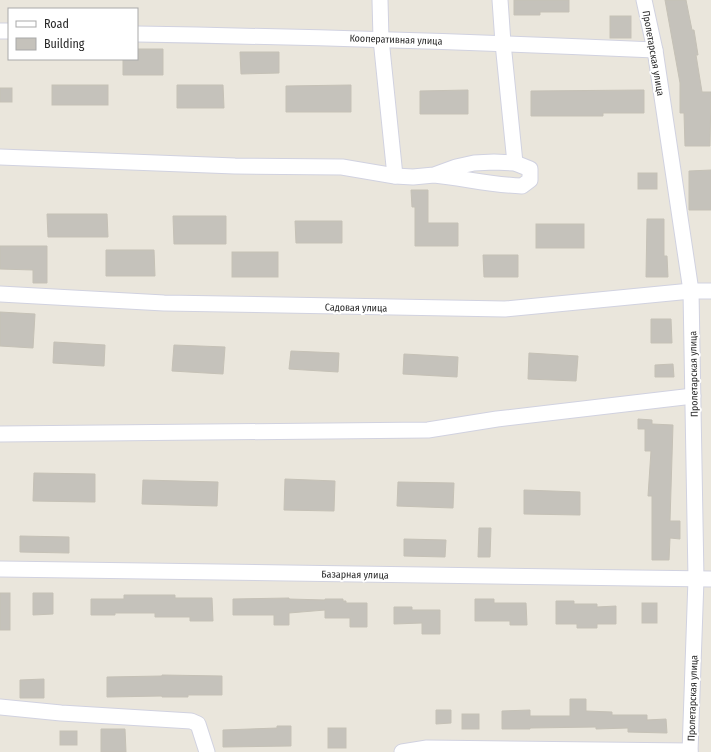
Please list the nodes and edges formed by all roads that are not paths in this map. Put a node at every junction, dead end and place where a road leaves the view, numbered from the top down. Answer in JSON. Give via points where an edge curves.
{"nodes":[{"id":1,"x":380,"y":0,"type":"edge"},
{"id":2,"x":500,"y":0,"type":"edge"},
{"id":3,"x":644,"y":0,"type":"edge"},
{"id":4,"x":138,"y":34,"type":"edge"},
{"id":5,"x":382,"y":39,"type":"junction"},
{"id":6,"x":503,"y":43,"type":"junction"},
{"id":7,"x":655,"y":50,"type":"junction"},
{"id":8,"x":0,"y":157,"type":"edge"},
{"id":9,"x":516,"y":163,"type":"junction"},
{"id":10,"x":434,"y":174,"type":"junction"},
{"id":11,"x":396,"y":176,"type":"junction"},
{"id":12,"x":691,"y":291,"type":"junction"},
{"id":13,"x":711,"y":291,"type":"edge"},
{"id":14,"x":0,"y":294,"type":"edge"},
{"id":15,"x":693,"y":396,"type":"junction"},
{"id":16,"x":0,"y":434,"type":"edge"},
{"id":17,"x":0,"y":569,"type":"edge"},
{"id":18,"x":696,"y":579,"type":"junction"},
{"id":19,"x":711,"y":579,"type":"edge"},
{"id":20,"x":0,"y":707,"type":"edge"},
{"id":21,"x":207,"y":752,"type":"edge"},
{"id":22,"x":402,"y":752,"type":"edge"},
{"id":23,"x":690,"y":752,"type":"edge"}],
"edges":[{"from":1,"to":5,"type":"street"},
{"from":2,"to":6,"type":"street"},
{"from":3,"to":7,"type":"street","name":"Пролетарская улица"},
{"from":4,"to":5,"type":"street","name":"Кооперативная улица"},
{"from":5,"to":6,"type":"street","name":"Кооперативная улица"},
{"from":5,"to":11,"type":"street"},
{"from":6,"to":7,"type":"street","name":"Кооперативная улица"},
{"from":6,"to":9,"type":"street"},
{"from":7,"to":12,"type":"street","name":"Пролетарская улица"},
{"from":8,"to":11,"type":"street","via":[[235,166],[342,167]]},
{"from":9,"to":10,"type":"street","via":[[474,163]]},
{"from":9,"to":10,"type":"street","via":[[530,169],[530,180],[522,186],[499,185]]},
{"from":10,"to":11,"type":"street"},
{"from":12,"to":13,"type":"street","name":"Садовая улица"},
{"from":12,"to":14,"type":"street","name":"Садовая улица","via":[[505,309],[164,304]]},
{"from":12,"to":15,"type":"street","name":"Пролетарская улица"},
{"from":15,"to":16,"type":"street","via":[[497,419],[428,430]]},
{"from":15,"to":18,"type":"street","name":"Пролетарская улица"},
{"from":17,"to":18,"type":"street","name":"Базарная улица"},
{"from":18,"to":19,"type":"street","name":"Базарная улица"},
{"from":18,"to":23,"type":"street","name":"Пролетарская улица"},
{"from":20,"to":21,"type":"street","via":[[191,720],[198,724]]},
{"from":22,"to":23,"type":"street","via":[[427,748]]}]}
